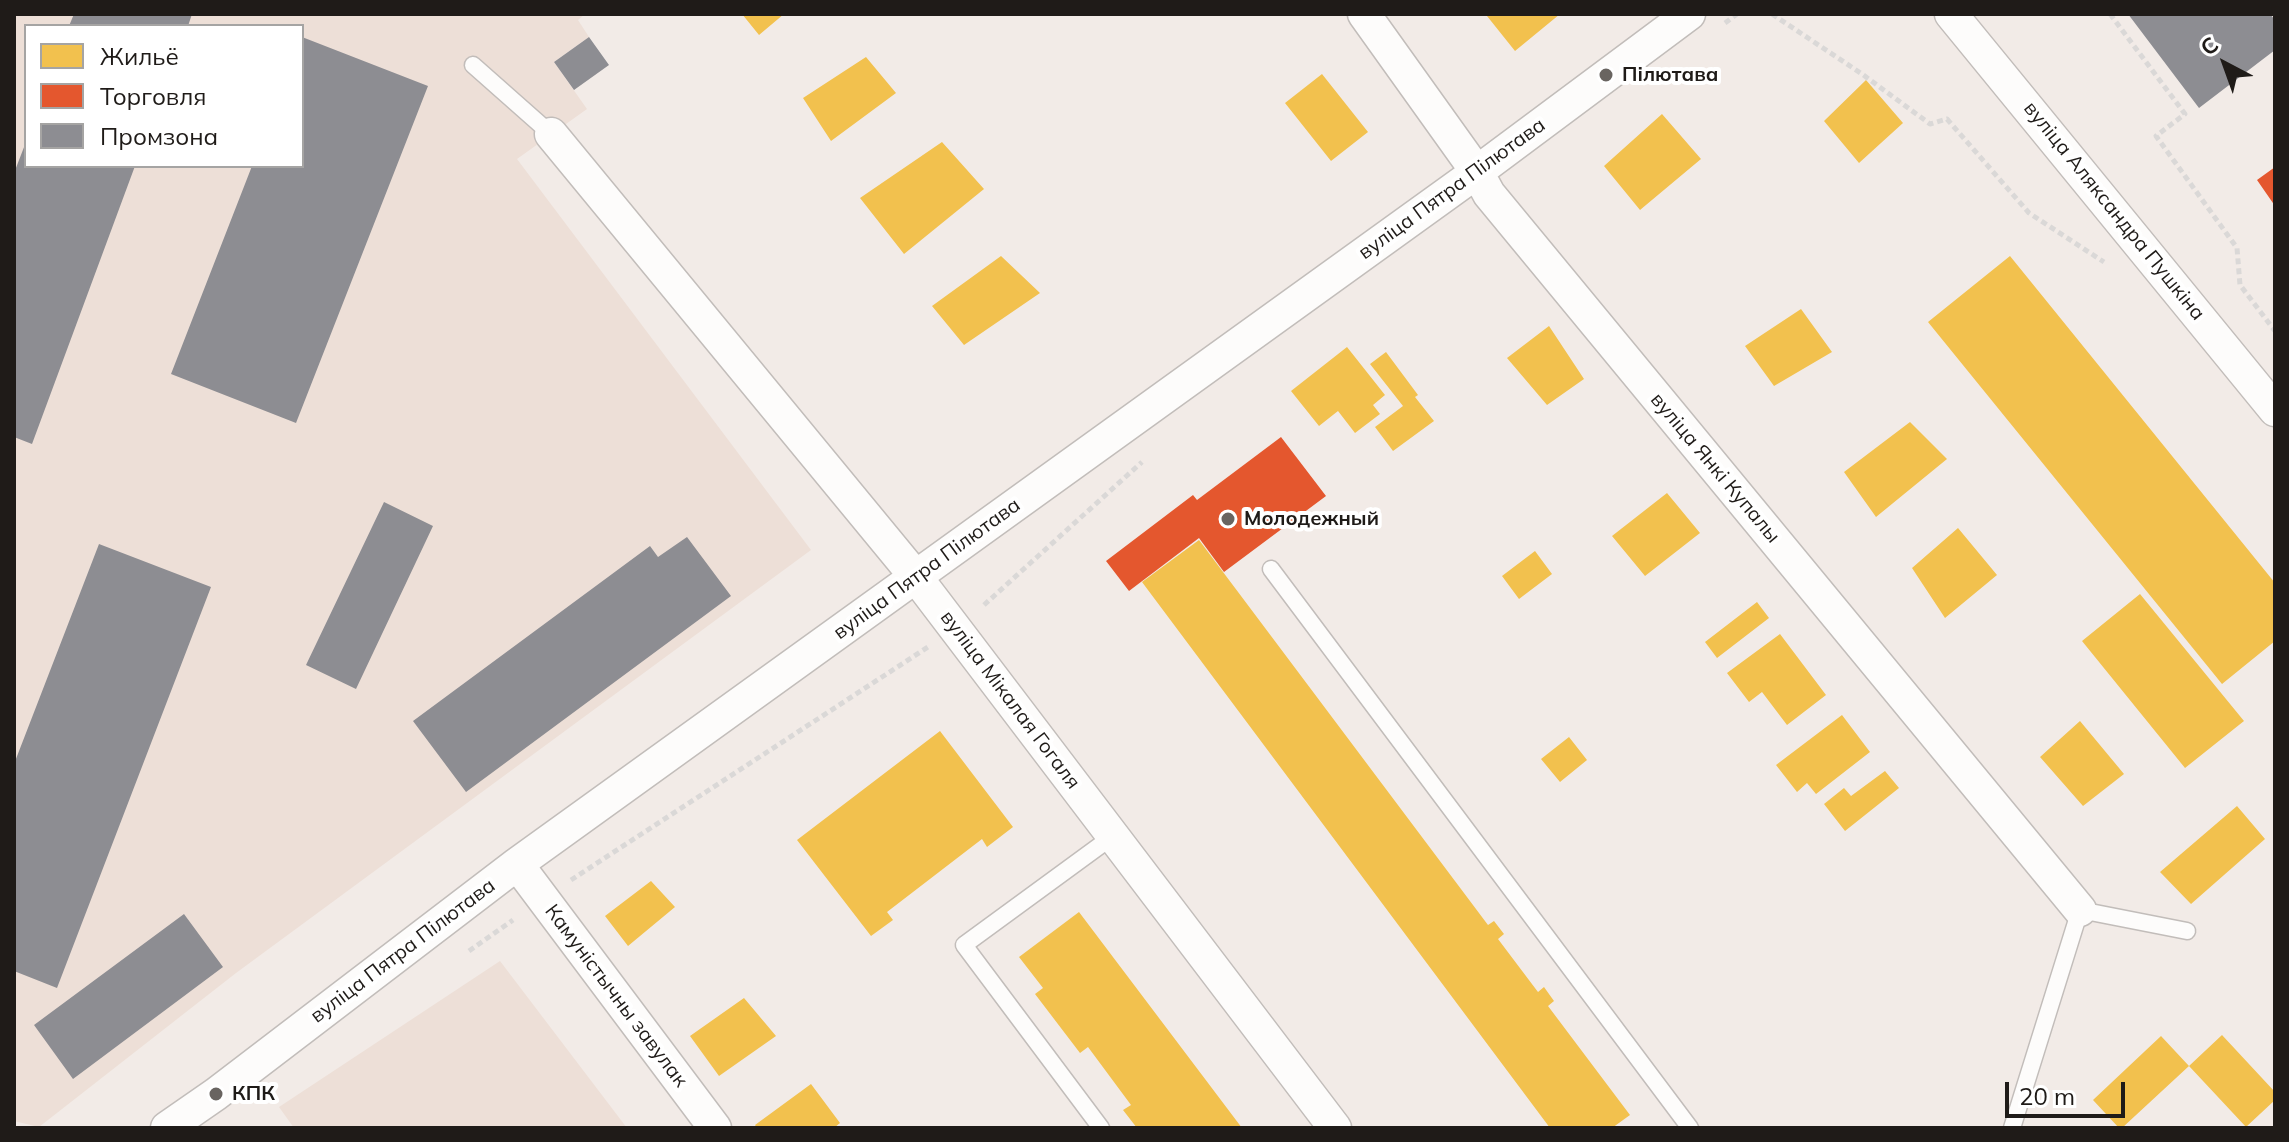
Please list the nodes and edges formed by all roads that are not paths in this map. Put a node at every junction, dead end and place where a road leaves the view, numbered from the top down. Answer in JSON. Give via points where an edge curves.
{"nodes":[{"id":1,"x":1364,"y":14,"type":"edge"},
{"id":2,"x":1951,"y":14,"type":"edge"},
{"id":3,"x":1702,"y":22,"type":"edge"},
{"id":4,"x":473,"y":65,"type":"dead end"},
{"id":5,"x":551,"y":134,"type":"joint"},
{"id":6,"x":1477,"y":172,"type":"junction"},
{"id":7,"x":2275,"y":410,"type":"edge"},
{"id":8,"x":1271,"y":569,"type":"dead end"},
{"id":9,"x":916,"y":577,"type":"junction"},
{"id":10,"x":1113,"y":836,"type":"junction"},
{"id":11,"x":517,"y":864,"type":"junction"},
{"id":12,"x":2080,"y":910,"type":"junction"},
{"id":13,"x":2187,"y":931,"type":"dead end"},
{"id":14,"x":167,"y":1128,"type":"edge"},
{"id":15,"x":715,"y":1128,"type":"edge"},
{"id":16,"x":1101,"y":1128,"type":"edge"},
{"id":17,"x":1335,"y":1128,"type":"edge"},
{"id":18,"x":1690,"y":1128,"type":"edge"},
{"id":19,"x":2012,"y":1128,"type":"edge"}],
"edges":[{"from":1,"to":6,"type":"street","name":"вуліца Янкі Купалы"},
{"from":2,"to":7,"type":"street","name":"вуліца Аляксандра Пушкіна"},
{"from":3,"to":6,"type":"street","name":"вуліца Пятра Пілютава"},
{"from":4,"to":5,"type":"lane"},
{"from":5,"to":9,"type":"street","name":"вуліца Мікалая Гогаля"},
{"from":6,"to":9,"type":"street","name":"вуліца Пятра Пілютава"},
{"from":6,"to":12,"type":"street","name":"вуліца Янкі Купалы","via":[[1489,194]]},
{"from":8,"to":18,"type":"lane"},
{"from":9,"to":10,"type":"street","name":"вуліца Мікалая Гогаля"},
{"from":9,"to":11,"type":"street","name":"вуліца Пятра Пілютава"},
{"from":10,"to":16,"type":"lane","via":[[964,945]]},
{"from":10,"to":17,"type":"street","name":"вуліца Мікалая Гогаля"},
{"from":11,"to":14,"type":"street","name":"вуліца Пятра Пілютава"},
{"from":11,"to":15,"type":"street","name":"Камуністычны завулак"},
{"from":12,"to":13,"type":"lane"},
{"from":12,"to":19,"type":"lane"}]}
